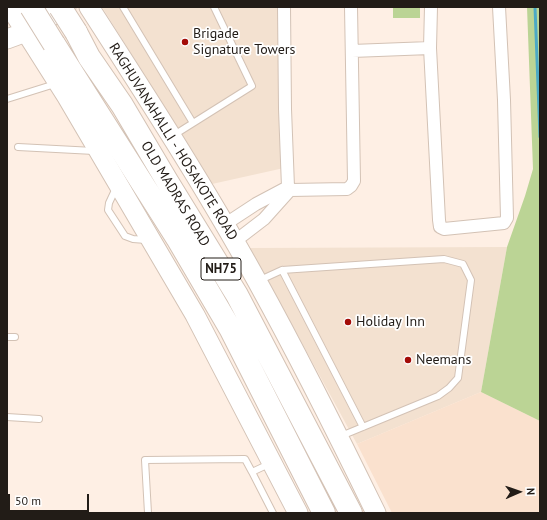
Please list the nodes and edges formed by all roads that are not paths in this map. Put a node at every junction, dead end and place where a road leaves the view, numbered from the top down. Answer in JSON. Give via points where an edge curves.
{"nodes":[{"id":1,"x":60,"y":7,"type":"edge"},
{"id":2,"x":66,"y":7,"type":"edge"},
{"id":3,"x":89,"y":7,"type":"edge"},
{"id":4,"x":123,"y":7,"type":"edge"},
{"id":5,"x":214,"y":7,"type":"edge"},
{"id":6,"x":284,"y":7,"type":"edge"},
{"id":7,"x":351,"y":7,"type":"edge"},
{"id":8,"x":431,"y":7,"type":"edge"},
{"id":9,"x":499,"y":7,"type":"edge"},
{"id":10,"x":18,"y":11,"type":"edge"},
{"id":11,"x":26,"y":32,"type":"junction"},
{"id":12,"x":7,"y":39,"type":"edge"},
{"id":13,"x":430,"y":48,"type":"junction"},
{"id":14,"x":352,"y":51,"type":"junction"},
{"id":15,"x":58,"y":83,"type":"junction"},
{"id":16,"x":7,"y":99,"type":"edge"},
{"id":17,"x":193,"y":123,"type":"junction"},
{"id":18,"x":172,"y":136,"type":"junction"},
{"id":19,"x":18,"y":147,"type":"dead end"},
{"id":20,"x":100,"y":152,"type":"junction"},
{"id":21,"x":289,"y":189,"type":"junction"},
{"id":22,"x":224,"y":225,"type":"junction"},
{"id":23,"x":234,"y":242,"type":"junction"},
{"id":24,"x":282,"y":270,"type":"junction"},
{"id":25,"x":257,"y":281,"type":"junction"},
{"id":26,"x":7,"y":337,"type":"edge"},
{"id":27,"x":15,"y":337,"type":"dead end"},
{"id":28,"x":7,"y":417,"type":"edge"},
{"id":29,"x":39,"y":418,"type":"dead end"},
{"id":30,"x":363,"y":427,"type":"junction"},
{"id":31,"x":339,"y":437,"type":"junction"},
{"id":32,"x":272,"y":462,"type":"junction"},
{"id":33,"x":252,"y":472,"type":"junction"},
{"id":34,"x":148,"y":513,"type":"edge"},
{"id":35,"x":273,"y":513,"type":"edge"},
{"id":36,"x":298,"y":513,"type":"edge"},
{"id":37,"x":324,"y":513,"type":"edge"},
{"id":38,"x":351,"y":513,"type":"edge"},
{"id":39,"x":376,"y":513,"type":"edge"}],
"edges":[{"from":1,"to":38,"type":"highway","name":"OLD MADRAS ROAD","number":"NH75","bridge":true,"via":[[237,295]]},
{"from":2,"to":11,"type":"main road"},
{"from":3,"to":18,"type":"main road","name":"RAGHUVANAHALLI - HOSAKOTE ROAD"},
{"from":4,"to":17,"type":"lane"},
{"from":5,"to":17,"type":"lane","via":[[252,86]]},
{"from":6,"to":21,"type":"street"},
{"from":7,"to":14,"type":"street"},
{"from":8,"to":13,"type":"street"},
{"from":9,"to":13,"type":"street","via":[[507,218],[504,223],[444,229],[440,227]]},
{"from":10,"to":11,"type":"main road"},
{"from":10,"to":37,"type":"highway","number":"NH75","bridge":true,"via":[[54,44],[177,238],[231,330]]},
{"from":11,"to":12,"type":"main road"},
{"from":11,"to":15,"type":"main road"},
{"from":13,"to":14,"type":"street"},
{"from":14,"to":21,"type":"street","via":[[354,181],[347,189]]},
{"from":15,"to":16,"type":"lane"},
{"from":15,"to":20,"type":"main road"},
{"from":17,"to":18,"type":"lane"},
{"from":18,"to":22,"type":"main road","name":"RAGHUVANAHALLI - HOSAKOTE ROAD"},
{"from":19,"to":20,"type":"lane"},
{"from":20,"to":32,"type":"main road","via":[[195,315]]},
{"from":21,"to":22,"type":"street","via":[[256,204]]},
{"from":21,"to":23,"type":"street","via":[[264,219]]},
{"from":22,"to":23,"type":"main road","name":"RAGHUVANAHALLI - HOSAKOTE ROAD"},
{"from":23,"to":25,"type":"main road","name":"RAGHUVANAHALLI - HOSAKOTE ROAD"},
{"from":24,"to":25,"type":"lane"},
{"from":24,"to":30,"type":"lane"},
{"from":24,"to":30,"type":"lane","via":[[444,259],[463,264],[471,280],[458,378],[450,388],[438,396]]},
{"from":25,"to":31,"type":"main road","name":"RAGHUVANAHALLI - HOSAKOTE ROAD"},
{"from":26,"to":27,"type":"lane"},
{"from":28,"to":29,"type":"lane"},
{"from":30,"to":31,"type":"lane"},
{"from":31,"to":39,"type":"main road","name":"RAGHUVANAHALLI - HOSAKOTE ROAD"},
{"from":32,"to":33,"type":"lane"},
{"from":32,"to":36,"type":"main road"},
{"from":33,"to":34,"type":"lane","via":[[245,458],[145,460]]},
{"from":33,"to":35,"type":"lane"}]}
